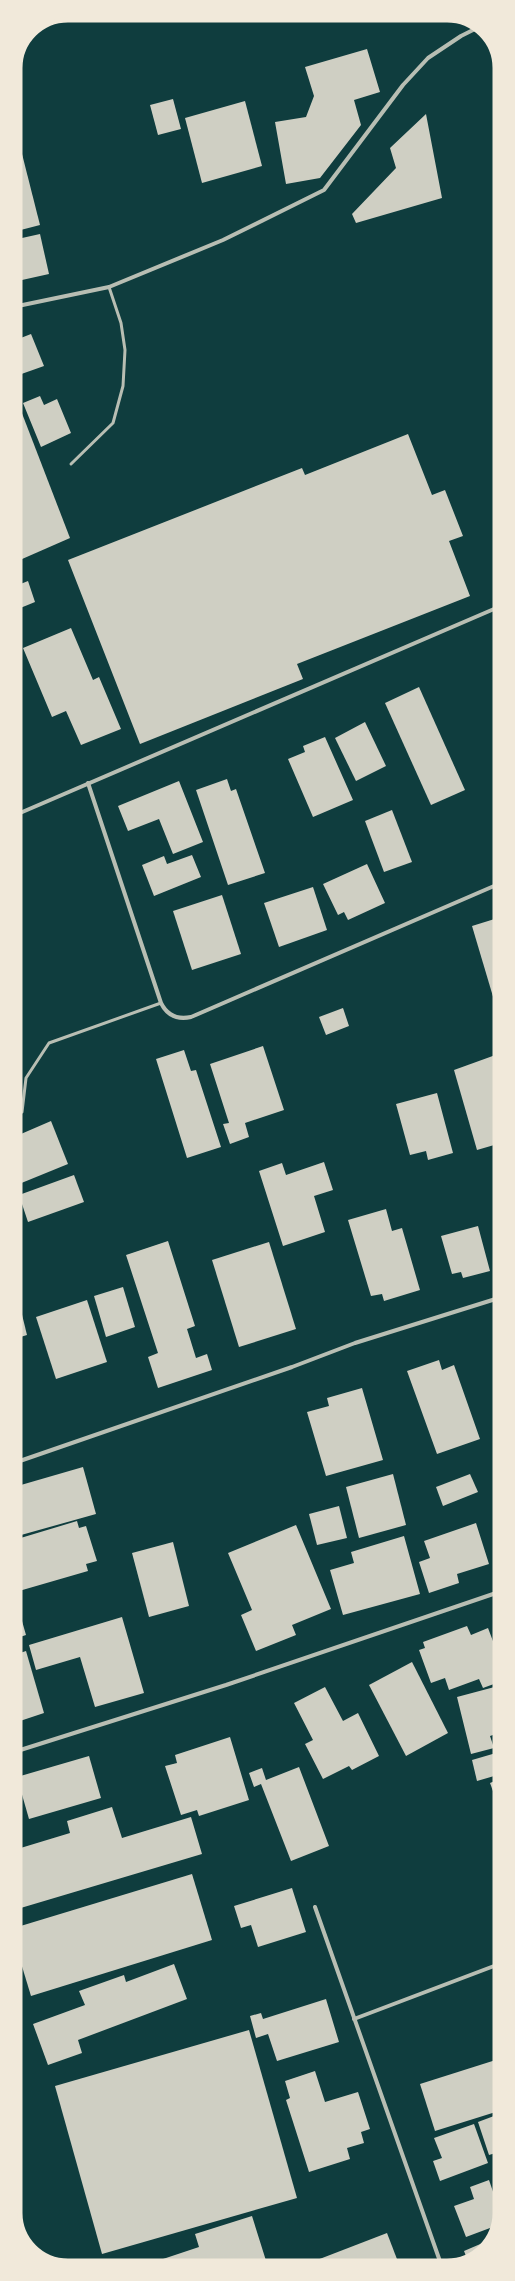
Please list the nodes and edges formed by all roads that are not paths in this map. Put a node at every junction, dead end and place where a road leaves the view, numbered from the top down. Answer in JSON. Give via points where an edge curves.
{"nodes":[{"id":1,"x":475,"y":29,"type":"edge"},
{"id":2,"x":109,"y":287,"type":"junction"},
{"id":3,"x":20,"y":306,"type":"edge"},
{"id":4,"x":72,"y":464,"type":"dead end"},
{"id":5,"x":495,"y":609,"type":"edge"},
{"id":6,"x":88,"y":783,"type":"junction"},
{"id":7,"x":20,"y":813,"type":"edge"},
{"id":8,"x":495,"y":886,"type":"edge"},
{"id":9,"x":161,"y":1003,"type":"junction"},
{"id":10,"x":22,"y":1112,"type":"dead end"},
{"id":11,"x":495,"y":1299,"type":"edge"},
{"id":12,"x":20,"y":1461,"type":"edge"},
{"id":13,"x":495,"y":1593,"type":"edge"},
{"id":14,"x":20,"y":1750,"type":"edge"},
{"id":15,"x":315,"y":1907,"type":"dead end"},
{"id":16,"x":495,"y":1966,"type":"edge"},
{"id":17,"x":354,"y":2019,"type":"junction"},
{"id":18,"x":440,"y":2261,"type":"edge"}],
"edges":[{"from":1,"to":2,"type":"street","via":[[428,58],[403,85],[324,190],[223,240]]},
{"from":2,"to":3,"type":"street"},
{"from":2,"to":4,"type":"lane","via":[[121,324],[125,350],[123,386],[113,423]]},
{"from":5,"to":6,"type":"street"},
{"from":6,"to":7,"type":"street"},
{"from":6,"to":9,"type":"street"},
{"from":8,"to":9,"type":"street","via":[[191,1017],[184,1019],[170,1015]]},
{"from":9,"to":10,"type":"lane","via":[[49,1043],[26,1078]]},
{"from":11,"to":12,"type":"street","via":[[355,1343]]},
{"from":13,"to":14,"type":"street","via":[[226,1685]]},
{"from":15,"to":17,"type":"street"},
{"from":16,"to":17,"type":"street"},
{"from":17,"to":18,"type":"street"}]}
